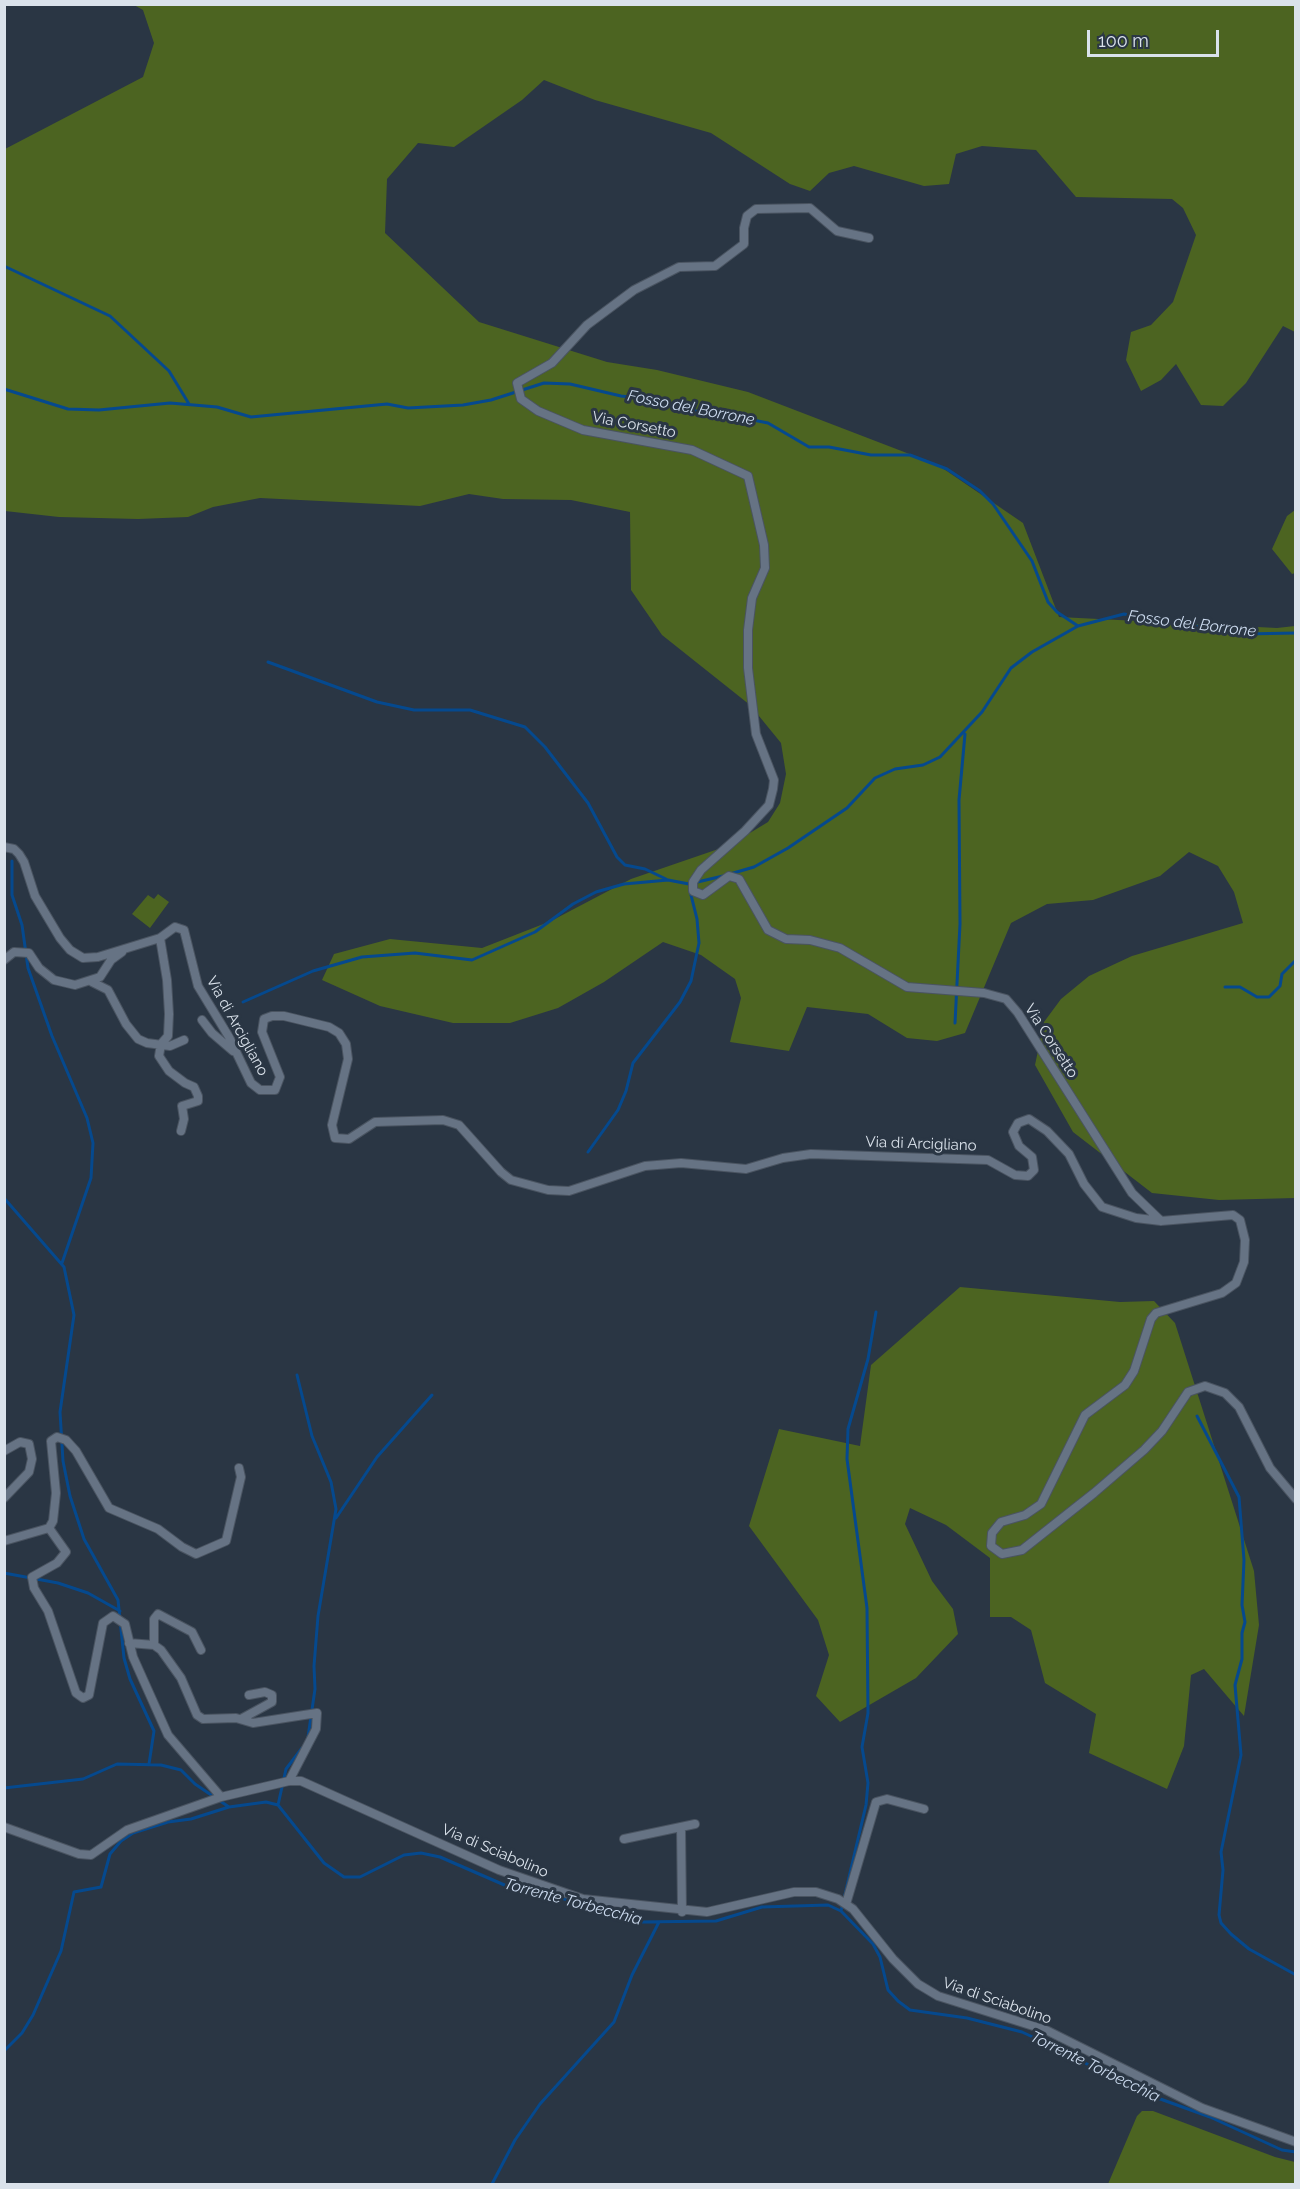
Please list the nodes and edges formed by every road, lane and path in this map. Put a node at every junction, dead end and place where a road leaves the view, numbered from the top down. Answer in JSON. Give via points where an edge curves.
{"nodes":[{"id":1,"x":869,"y":238,"type":"dead end"},
{"id":2,"x":4,"y":847,"type":"edge"},
{"id":3,"x":160,"y":938,"type":"junction"},
{"id":4,"x":129,"y":947,"type":"junction"},
{"id":5,"x":4,"y":960,"type":"edge"},
{"id":6,"x":92,"y":982,"type":"junction"},
{"id":7,"x":202,"y":1020,"type":"dead end"},
{"id":8,"x":184,"y":1040,"type":"dead end"},
{"id":9,"x":161,"y":1044,"type":"junction"},
{"id":10,"x":238,"y":1056,"type":"junction"},
{"id":11,"x":181,"y":1131,"type":"dead end"},
{"id":12,"x":1161,"y":1221,"type":"junction"},
{"id":13,"x":4,"y":1451,"type":"edge"},
{"id":14,"x":239,"y":1468,"type":"dead end"},
{"id":15,"x":4,"y":1498,"type":"edge"},
{"id":16,"x":1296,"y":1499,"type":"edge"},
{"id":17,"x":49,"y":1528,"type":"junction"},
{"id":18,"x":4,"y":1541,"type":"edge"},
{"id":19,"x":129,"y":1643,"type":"junction"},
{"id":20,"x":154,"y":1645,"type":"junction"},
{"id":21,"x":201,"y":1650,"type":"dead end"},
{"id":22,"x":249,"y":1695,"type":"dead end"},
{"id":23,"x":240,"y":1719,"type":"junction"},
{"id":24,"x":289,"y":1781,"type":"junction"},
{"id":25,"x":221,"y":1797,"type":"junction"},
{"id":26,"x":924,"y":1809,"type":"dead end"},
{"id":27,"x":695,"y":1824,"type":"dead end"},
{"id":28,"x":4,"y":1827,"type":"edge"},
{"id":29,"x":681,"y":1827,"type":"junction"},
{"id":30,"x":624,"y":1839,"type":"dead end"},
{"id":31,"x":846,"y":1904,"type":"junction"},
{"id":32,"x":682,"y":1912,"type":"junction"},
{"id":33,"x":1296,"y":2142,"type":"edge"}],
"edges":[{"from":1,"to":12,"type":"street","name":"Via Corsetto","via":[[837,231],[810,208],[756,209],[747,216],[744,244],[715,266],[679,267],[634,290],[588,324],[552,363],[517,382],[521,399],[538,411],[583,430],[692,450],[748,476],[764,545],[765,568],[752,598],[748,668],[756,734],[774,780],[773,789],[769,804],[701,870],[693,891],[704,895],[729,876],[739,879],[768,930],[786,939],[840,948],[907,987],[984,993],[1006,999],[1132,1193]]},
{"from":2,"to":4,"type":"street","via":[[15,849],[24,862],[35,896],[70,950],[88,959]]},
{"from":3,"to":4,"type":"street"},
{"from":3,"to":9,"type":"street","via":[[169,1009],[168,1036]]},
{"from":3,"to":10,"type":"street","name":"Via di Arcigliano","via":[[175,927],[184,930],[198,986]]},
{"from":4,"to":6,"type":"street"},
{"from":5,"to":6,"type":"street","via":[[14,952],[29,953],[54,980],[75,985]]},
{"from":6,"to":9,"type":"street","via":[[108,990],[138,1039]]},
{"from":7,"to":10,"type":"street"},
{"from":8,"to":9,"type":"street","via":[[170,1046]]},
{"from":9,"to":11,"type":"street","via":[[159,1056],[170,1071],[195,1087],[198,1096],[198,1101],[182,1106]]},
{"from":10,"to":12,"type":"street","name":"Via di Arcigliano","via":[[251,1083],[271,1092],[278,1087],[280,1077],[262,1032],[264,1019],[278,1016],[329,1027],[344,1038],[348,1052],[332,1125],[335,1138],[349,1139],[375,1122],[443,1120],[459,1125],[511,1179],[548,1190],[581,1189],[657,1164],[693,1163],[746,1169],[811,1154],[988,1160],[1028,1176],[1034,1170],[1032,1157],[1019,1146],[1013,1132],[1017,1123],[1029,1119],[1069,1154],[1084,1184],[1102,1207]]},
{"from":12,"to":16,"type":"street","name":"Via di Arcigliano","via":[[1233,1215],[1240,1221],[1245,1240],[1240,1276],[1222,1293],[1156,1312],[1125,1385],[1085,1415],[1041,1504],[1025,1515],[1001,1522],[992,1533],[991,1546],[1002,1554],[1022,1550],[1144,1450],[1188,1392],[1205,1386],[1225,1393],[1239,1407],[1270,1468]]},
{"from":13,"to":15,"type":"street","via":[[20,1443],[29,1444],[32,1459],[29,1472]]},
{"from":14,"to":17,"type":"street","via":[[241,1477],[226,1541],[196,1554],[158,1528],[109,1508],[76,1451],[57,1437],[51,1441],[56,1493]]},
{"from":17,"to":18,"type":"street"},
{"from":17,"to":19,"type":"street","via":[[66,1552],[57,1563],[32,1576],[76,1693],[83,1698],[89,1695],[103,1623],[113,1616],[125,1624]]},
{"from":19,"to":20,"type":"street"},
{"from":19,"to":25,"type":"street","via":[[168,1736]]},
{"from":20,"to":21,"type":"street","via":[[154,1619],[158,1614],[192,1632]]},
{"from":20,"to":23,"type":"street","via":[[181,1678],[200,1718]]},
{"from":22,"to":23,"type":"street","via":[[265,1692],[272,1695],[272,1702]]},
{"from":23,"to":24,"type":"street","via":[[260,1722],[317,1713],[314,1735]]},
{"from":24,"to":25,"type":"street","name":"Via di Sciabolino"},
{"from":24,"to":32,"type":"street","name":"Via di Sciabolino","via":[[309,1784],[499,1870],[558,1892],[613,1905]]},
{"from":25,"to":28,"type":"street","name":"Via di Sciabolino","via":[[127,1830],[97,1853],[85,1855]]},
{"from":26,"to":31,"type":"street","via":[[886,1799],[876,1802]]},
{"from":27,"to":29,"type":"street"},
{"from":29,"to":30,"type":"street"},
{"from":29,"to":32,"type":"street"},
{"from":31,"to":32,"type":"street","name":"Via di Sciabolino","via":[[804,1891],[714,1912]]},
{"from":31,"to":33,"type":"street","name":"Via di Sciabolino","via":[[861,1916],[901,1968],[938,1996],[1046,2030],[1202,2108]]}]}
